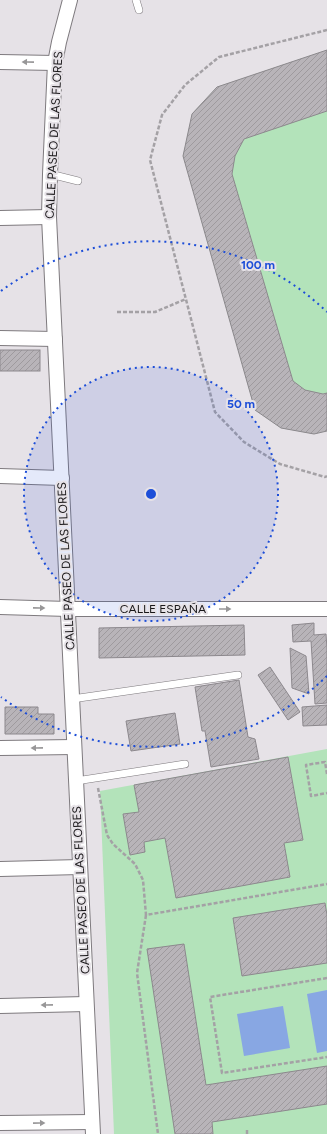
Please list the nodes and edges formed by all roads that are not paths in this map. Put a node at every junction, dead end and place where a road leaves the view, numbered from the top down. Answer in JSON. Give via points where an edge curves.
{"nodes":[{"id":1,"x":70,"y":0,"type":"edge"},
{"id":2,"x":136,"y":0,"type":"edge"},
{"id":3,"x":139,"y":10,"type":"dead end"},
{"id":4,"x":0,"y":62,"type":"edge"},
{"id":5,"x":55,"y":63,"type":"junction"},
{"id":6,"x":50,"y":174,"type":"junction"},
{"id":7,"x":78,"y":181,"type":"dead end"},
{"id":8,"x":49,"y":217,"type":"junction"},
{"id":9,"x":0,"y":218,"type":"edge"},
{"id":10,"x":0,"y":338,"type":"edge"},
{"id":11,"x":55,"y":339,"type":"junction"},
{"id":12,"x":0,"y":476,"type":"edge"},
{"id":13,"x":62,"y":478,"type":"junction"},
{"id":14,"x":0,"y":607,"type":"edge"},
{"id":15,"x":68,"y":609,"type":"junction"},
{"id":16,"x":327,"y":609,"type":"edge"},
{"id":17,"x":238,"y":675,"type":"dead end"},
{"id":18,"x":72,"y":699,"type":"junction"},
{"id":19,"x":74,"y":747,"type":"junction"},
{"id":20,"x":0,"y":748,"type":"edge"},
{"id":21,"x":186,"y":764,"type":"dead end"},
{"id":22,"x":76,"y":781,"type":"junction"},
{"id":23,"x":80,"y":867,"type":"junction"},
{"id":24,"x":0,"y":869,"type":"edge"},
{"id":25,"x":86,"y":1004,"type":"junction"},
{"id":26,"x":0,"y":1006,"type":"edge"},
{"id":27,"x":0,"y":1123,"type":"edge"},
{"id":28,"x":92,"y":1128,"type":"edge"}],
"edges":[{"from":1,"to":5,"type":"street","name":"CALLE PASEO DE LAS FLORES"},
{"from":2,"to":3,"type":"lane"},
{"from":5,"to":4,"type":"street","one_way":true},
{"from":5,"to":6,"type":"street","name":"CALLE PASEO DE LAS FLORES"},
{"from":6,"to":7,"type":"lane"},
{"from":6,"to":8,"type":"street","name":"CALLE PASEO DE LAS FLORES"},
{"from":8,"to":9,"type":"street"},
{"from":8,"to":11,"type":"street","name":"CALLE PASEO DE LAS FLORES"},
{"from":10,"to":11,"type":"street"},
{"from":11,"to":13,"type":"street","name":"CALLE PASEO DE LAS FLORES"},
{"from":12,"to":13,"type":"street"},
{"from":13,"to":15,"type":"street","name":"CALLE PASEO DE LAS FLORES"},
{"from":14,"to":15,"type":"street","name":"CALLE ESPAÑA","one_way":true},
{"from":15,"to":16,"type":"street","name":"CALLE ESPAÑA","one_way":true},
{"from":15,"to":18,"type":"street","name":"CALLE PASEO DE LAS FLORES"},
{"from":17,"to":18,"type":"lane"},
{"from":18,"to":19,"type":"street","name":"CALLE PASEO DE LAS FLORES"},
{"from":19,"to":20,"type":"street","one_way":true},
{"from":19,"to":22,"type":"street","name":"CALLE PASEO DE LAS FLORES"},
{"from":21,"to":22,"type":"lane"},
{"from":22,"to":23,"type":"street","name":"CALLE PASEO DE LAS FLORES"},
{"from":23,"to":24,"type":"street"},
{"from":23,"to":25,"type":"street","name":"CALLE PASEO DE LAS FLORES"},
{"from":25,"to":26,"type":"street","one_way":true},
{"from":25,"to":28,"type":"street","name":"CALLE PASEO DE LAS FLORES"},
{"from":27,"to":28,"type":"street","one_way":true}]}
